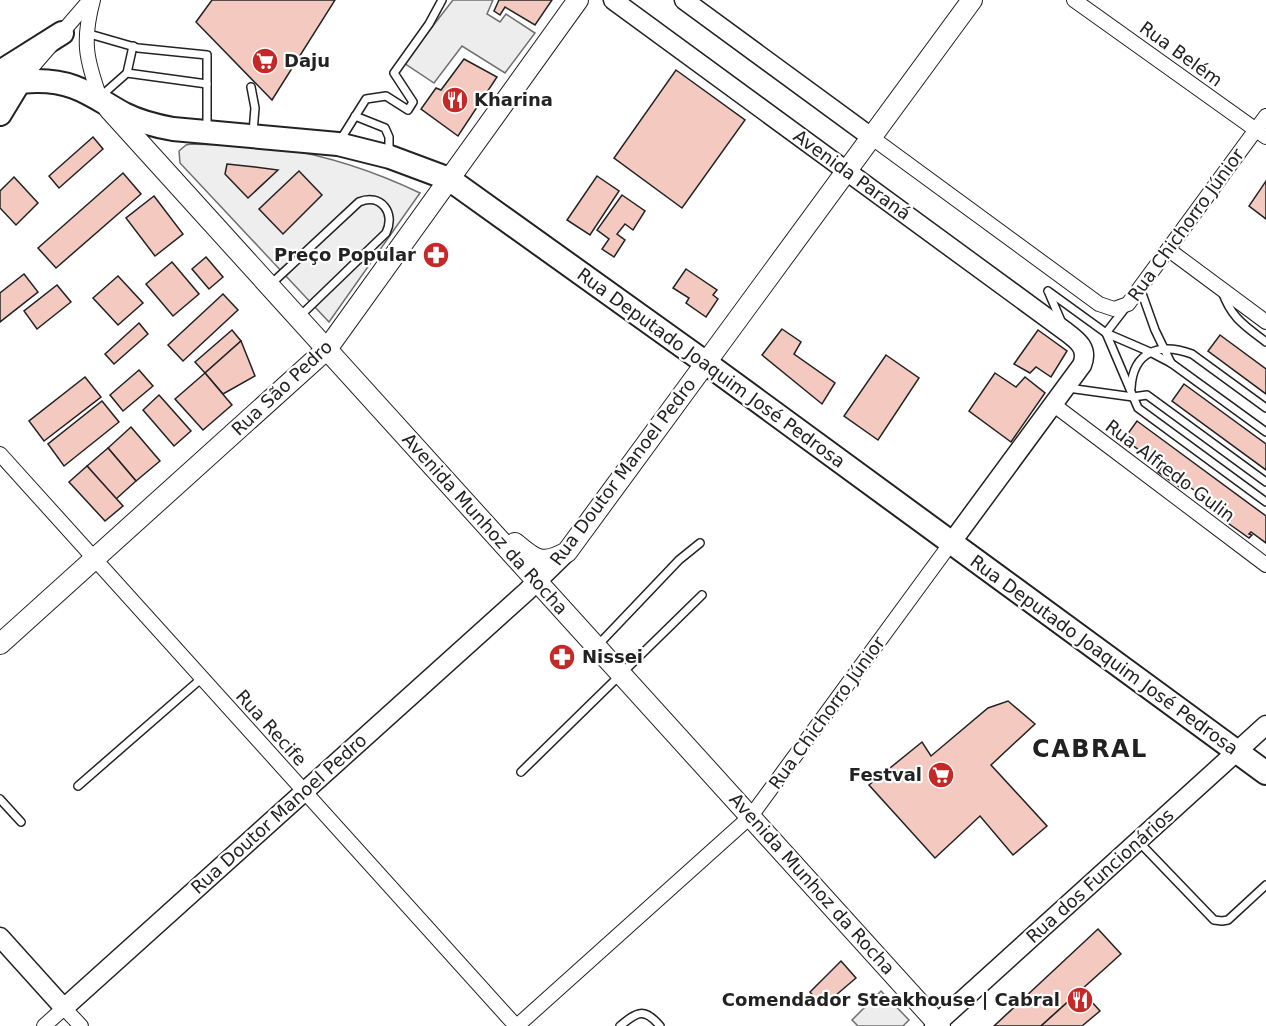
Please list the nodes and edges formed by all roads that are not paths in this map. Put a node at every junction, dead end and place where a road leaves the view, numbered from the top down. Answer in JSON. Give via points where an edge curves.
{"nodes":[{"id":1,"x":91,"y":0,"type":"edge"},
{"id":2,"x":442,"y":0,"type":"edge"},
{"id":3,"x":578,"y":0,"type":"edge"},
{"id":4,"x":613,"y":0,"type":"edge"},
{"id":5,"x":684,"y":0,"type":"edge"},
{"id":6,"x":972,"y":0,"type":"edge"},
{"id":7,"x":1074,"y":0,"type":"edge"},
{"id":8,"x":62,"y":33,"type":"joint"},
{"id":9,"x":86,"y":33,"type":"junction"},
{"id":10,"x":133,"y":46,"type":"junction"},
{"id":11,"x":127,"y":73,"type":"junction"},
{"id":12,"x":7,"y":79,"type":"edge"},
{"id":13,"x":207,"y":84,"type":"junction"},
{"id":14,"x":251,"y":87,"type":"dead end"},
{"id":15,"x":100,"y":98,"type":"junction"},
{"id":16,"x":0,"y":114,"type":"edge"},
{"id":17,"x":355,"y":116,"type":"junction"},
{"id":18,"x":1266,"y":116,"type":"edge"},
{"id":19,"x":207,"y":132,"type":"junction"},
{"id":20,"x":1261,"y":134,"type":"edge"},
{"id":21,"x":253,"y":135,"type":"junction"},
{"id":22,"x":871,"y":137,"type":"junction"},
{"id":23,"x":338,"y":144,"type":"junction"},
{"id":24,"x":390,"y":157,"type":"junction"},
{"id":25,"x":847,"y":171,"type":"junction"},
{"id":26,"x":449,"y":179,"type":"junction"},
{"id":27,"x":1169,"y":250,"type":"junction"},
{"id":28,"x":269,"y":285,"type":"junction"},
{"id":29,"x":1140,"y":287,"type":"junction"},
{"id":30,"x":1220,"y":288,"type":"junction"},
{"id":31,"x":1128,"y":304,"type":"junction"},
{"id":32,"x":298,"y":318,"type":"junction"},
{"id":33,"x":1266,"y":322,"type":"edge"},
{"id":34,"x":1065,"y":331,"type":"junction"},
{"id":35,"x":1106,"y":333,"type":"junction"},
{"id":36,"x":1266,"y":342,"type":"edge"},
{"id":37,"x":1162,"y":348,"type":"junction"},
{"id":38,"x":327,"y":349,"type":"junction"},
{"id":39,"x":1150,"y":352,"type":"junction"},
{"id":40,"x":1085,"y":354,"type":"joint"},
{"id":41,"x":705,"y":363,"type":"junction"},
{"id":42,"x":1171,"y":363,"type":"junction"},
{"id":43,"x":1066,"y":388,"type":"junction"},
{"id":44,"x":1133,"y":396,"type":"junction"},
{"id":45,"x":1054,"y":405,"type":"junction"},
{"id":46,"x":1266,"y":408,"type":"edge"},
{"id":47,"x":1266,"y":432,"type":"edge"},
{"id":48,"x":0,"y":453,"type":"edge"},
{"id":49,"x":1266,"y":482,"type":"edge"},
{"id":50,"x":464,"y":500,"type":"junction"},
{"id":51,"x":1266,"y":502,"type":"edge"},
{"id":52,"x":700,"y":543,"type":"dead end"},
{"id":53,"x":951,"y":543,"type":"junction"},
{"id":54,"x":567,"y":552,"type":"junction"},
{"id":55,"x":95,"y":559,"type":"junction"},
{"id":56,"x":1266,"y":565,"type":"edge"},
{"id":57,"x":537,"y":582,"type":"junction"},
{"id":58,"x":702,"y":595,"type":"dead end"},
{"id":59,"x":0,"y":644,"type":"edge"},
{"id":60,"x":596,"y":647,"type":"junction"},
{"id":61,"x":622,"y":675,"type":"junction"},
{"id":62,"x":202,"y":678,"type":"junction"},
{"id":63,"x":1266,"y":725,"type":"edge"},
{"id":64,"x":1237,"y":752,"type":"junction"},
{"id":65,"x":521,"y":772,"type":"dead end"},
{"id":66,"x":1266,"y":773,"type":"edge"},
{"id":67,"x":78,"y":786,"type":"dead end"},
{"id":68,"x":304,"y":791,"type":"junction"},
{"id":69,"x":0,"y":799,"type":"edge"},
{"id":70,"x":751,"y":816,"type":"junction"},
{"id":71,"x":21,"y":822,"type":"dead end"},
{"id":72,"x":1138,"y":841,"type":"junction"},
{"id":73,"x":1266,"y":885,"type":"edge"},
{"id":74,"x":0,"y":938,"type":"edge"},
{"id":75,"x":64,"y":1008,"type":"junction"},
{"id":76,"x":937,"y":1025,"type":"edge"},
{"id":77,"x":44,"y":1026,"type":"edge"},
{"id":78,"x":81,"y":1026,"type":"edge"},
{"id":79,"x":516,"y":1026,"type":"edge"},
{"id":80,"x":620,"y":1026,"type":"edge"},
{"id":81,"x":660,"y":1026,"type":"edge"}],
"edges":[{"from":1,"to":8,"type":"street"},
{"from":1,"to":9,"type":"street"},
{"from":2,"to":17,"type":"lane","via":[[394,73],[413,102],[408,110],[386,96],[366,99]]},
{"from":3,"to":26,"type":"main road","name":"Rua São Pedro"},
{"from":4,"to":25,"type":"street","name":"Avenida Paraná"},
{"from":5,"to":22,"type":"street"},
{"from":6,"to":22,"type":"main road","name":"Rua Doutor Manoel Pedro"},
{"from":7,"to":20,"type":"street","name":"Rua Belém"},
{"from":8,"to":12,"type":"main road"},
{"from":9,"to":10,"type":"lane"},
{"from":9,"to":15,"type":"street","via":[[88,63]]},
{"from":10,"to":11,"type":"lane"},
{"from":10,"to":13,"type":"lane","via":[[207,56]]},
{"from":11,"to":13,"type":"lane"},
{"from":11,"to":15,"type":"lane"},
{"from":12,"to":15,"type":"main road","name":"Avenida Munhoz da Rocha","via":[[56,82]]},
{"from":12,"to":16,"type":"main road"},
{"from":13,"to":19,"type":"lane"},
{"from":14,"to":21,"type":"lane","via":[[255,108]]},
{"from":15,"to":19,"type":"main road","name":"Rua Deputado Joaquim José Pedrosa","via":[[157,126]]},
{"from":15,"to":28,"type":"main road","name":"Avenida Munhoz da Rocha"},
{"from":17,"to":23,"type":"lane"},
{"from":17,"to":24,"type":"lane","via":[[385,128]]},
{"from":18,"to":20,"type":"street","name":"Rua Chichorro Júnior"},
{"from":19,"to":21,"type":"main road","name":"Rua Deputado Joaquim José Pedrosa"},
{"from":20,"to":27,"type":"street","name":"Rua Chichorro Júnior"},
{"from":21,"to":23,"type":"main road","name":"Rua Deputado Joaquim José Pedrosa"},
{"from":22,"to":25,"type":"main road","name":"Rua Doutor Manoel Pedro"},
{"from":22,"to":31,"type":"street","via":[[1099,304],[1114,309]]},
{"from":23,"to":24,"type":"main road","name":"Rua Deputado Joaquim José Pedrosa"},
{"from":24,"to":26,"type":"main road","name":"Rua Deputado Joaquim José Pedrosa"},
{"from":25,"to":34,"type":"street","name":"Avenida Paraná"},
{"from":25,"to":41,"type":"main road","name":"Rua Doutor Manoel Pedro"},
{"from":26,"to":38,"type":"main road","name":"Rua São Pedro"},
{"from":26,"to":41,"type":"main road","name":"Rua Deputado Joaquim José Pedrosa"},
{"from":27,"to":29,"type":"street","name":"Rua Chichorro Júnior"},
{"from":27,"to":30,"type":"street"},
{"from":28,"to":32,"type":"main road","name":"Avenida Munhoz da Rocha"},
{"from":28,"to":32,"type":"lane","via":[[359,202],[371,199],[382,204],[390,221],[386,233]]},
{"from":29,"to":31,"type":"street","name":"Rua Chichorro Júnior"},
{"from":29,"to":37,"type":"lane"},
{"from":30,"to":33,"type":"street"},
{"from":30,"to":36,"type":"lane","via":[[1237,320]]},
{"from":31,"to":35,"type":"lane","name":"Rua Chichorro Júnior"},
{"from":32,"to":38,"type":"main road","name":"Avenida Munhoz da Rocha"},
{"from":34,"to":35,"type":"lane","via":[[1048,291]]},
{"from":34,"to":40,"type":"street","name":"Avenida Paraná","via":[[1082,345]]},
{"from":35,"to":39,"type":"lane"},
{"from":35,"to":44,"type":"lane"},
{"from":37,"to":39,"type":"lane"},
{"from":37,"to":42,"type":"lane"},
{"from":37,"to":46,"type":"lane","via":[[1192,354]]},
{"from":38,"to":50,"type":"main road","name":"Avenida Munhoz da Rocha"},
{"from":38,"to":55,"type":"main road","name":"Rua São Pedro"},
{"from":39,"to":42,"type":"lane"},
{"from":39,"to":44,"type":"lane","via":[[1135,367]]},
{"from":40,"to":43,"type":"street","name":"Rua Chichorro Júnior"},
{"from":41,"to":53,"type":"main road","name":"Rua Deputado Joaquim José Pedrosa"},
{"from":41,"to":54,"type":"main road","name":"Rua Doutor Manoel Pedro"},
{"from":42,"to":47,"type":"lane"},
{"from":43,"to":44,"type":"lane"},
{"from":43,"to":45,"type":"street","name":"Rua Chichorro Júnior"},
{"from":44,"to":49,"type":"lane","via":[[1147,395]]},
{"from":44,"to":51,"type":"lane","via":[[1138,408]]},
{"from":45,"to":53,"type":"street","name":"Rua Chichorro Júnior"},
{"from":45,"to":56,"type":"street","name":"Rua Alfredo Gulin"},
{"from":48,"to":55,"type":"street","name":"Rua Recife"},
{"from":50,"to":54,"type":"main road","via":[[531,556],[546,561]]},
{"from":50,"to":57,"type":"main road","name":"Avenida Munhoz da Rocha"},
{"from":52,"to":60,"type":"lane"},
{"from":53,"to":64,"type":"main road","name":"Rua Deputado Joaquim José Pedrosa"},
{"from":53,"to":70,"type":"street","name":"Rua Chichorro Júnior"},
{"from":54,"to":57,"type":"street","name":"Rua Doutor Manoel Pedro"},
{"from":55,"to":59,"type":"main road","name":"Rua São Pedro"},
{"from":55,"to":62,"type":"street","name":"Rua Recife"},
{"from":57,"to":60,"type":"main road","name":"Avenida Munhoz da Rocha"},
{"from":57,"to":68,"type":"street","name":"Rua Doutor Manoel Pedro"},
{"from":58,"to":61,"type":"lane"},
{"from":60,"to":61,"type":"main road","name":"Avenida Munhoz da Rocha"},
{"from":61,"to":65,"type":"lane"},
{"from":61,"to":70,"type":"main road","name":"Avenida Munhoz da Rocha"},
{"from":62,"to":67,"type":"lane"},
{"from":62,"to":68,"type":"street","name":"Rua Recife"},
{"from":63,"to":64,"type":"street","name":"Rua dos Funcionários"},
{"from":64,"to":66,"type":"main road","name":"Rua Deputado Joaquim José Pedrosa"},
{"from":64,"to":72,"type":"street","name":"Rua dos Funcionários"},
{"from":68,"to":75,"type":"street","name":"Rua Doutor Manoel Pedro"},
{"from":68,"to":79,"type":"street","name":"Rua Recife"},
{"from":69,"to":71,"type":"lane"},
{"from":70,"to":76,"type":"main road","name":"Avenida Munhoz da Rocha"},
{"from":70,"to":79,"type":"street","name":"Rua Chichorro Júnior"},
{"from":72,"to":73,"type":"lane","via":[[1215,920],[1228,920]]},
{"from":72,"to":76,"type":"street","name":"Rua dos Funcionários"},
{"from":74,"to":75,"type":"street"},
{"from":75,"to":77,"type":"street","name":"Rua Doutor Manoel Pedro"},
{"from":75,"to":78,"type":"street"},
{"from":80,"to":81,"type":"lane","via":[[641,1013],[651,1016]]}]}
